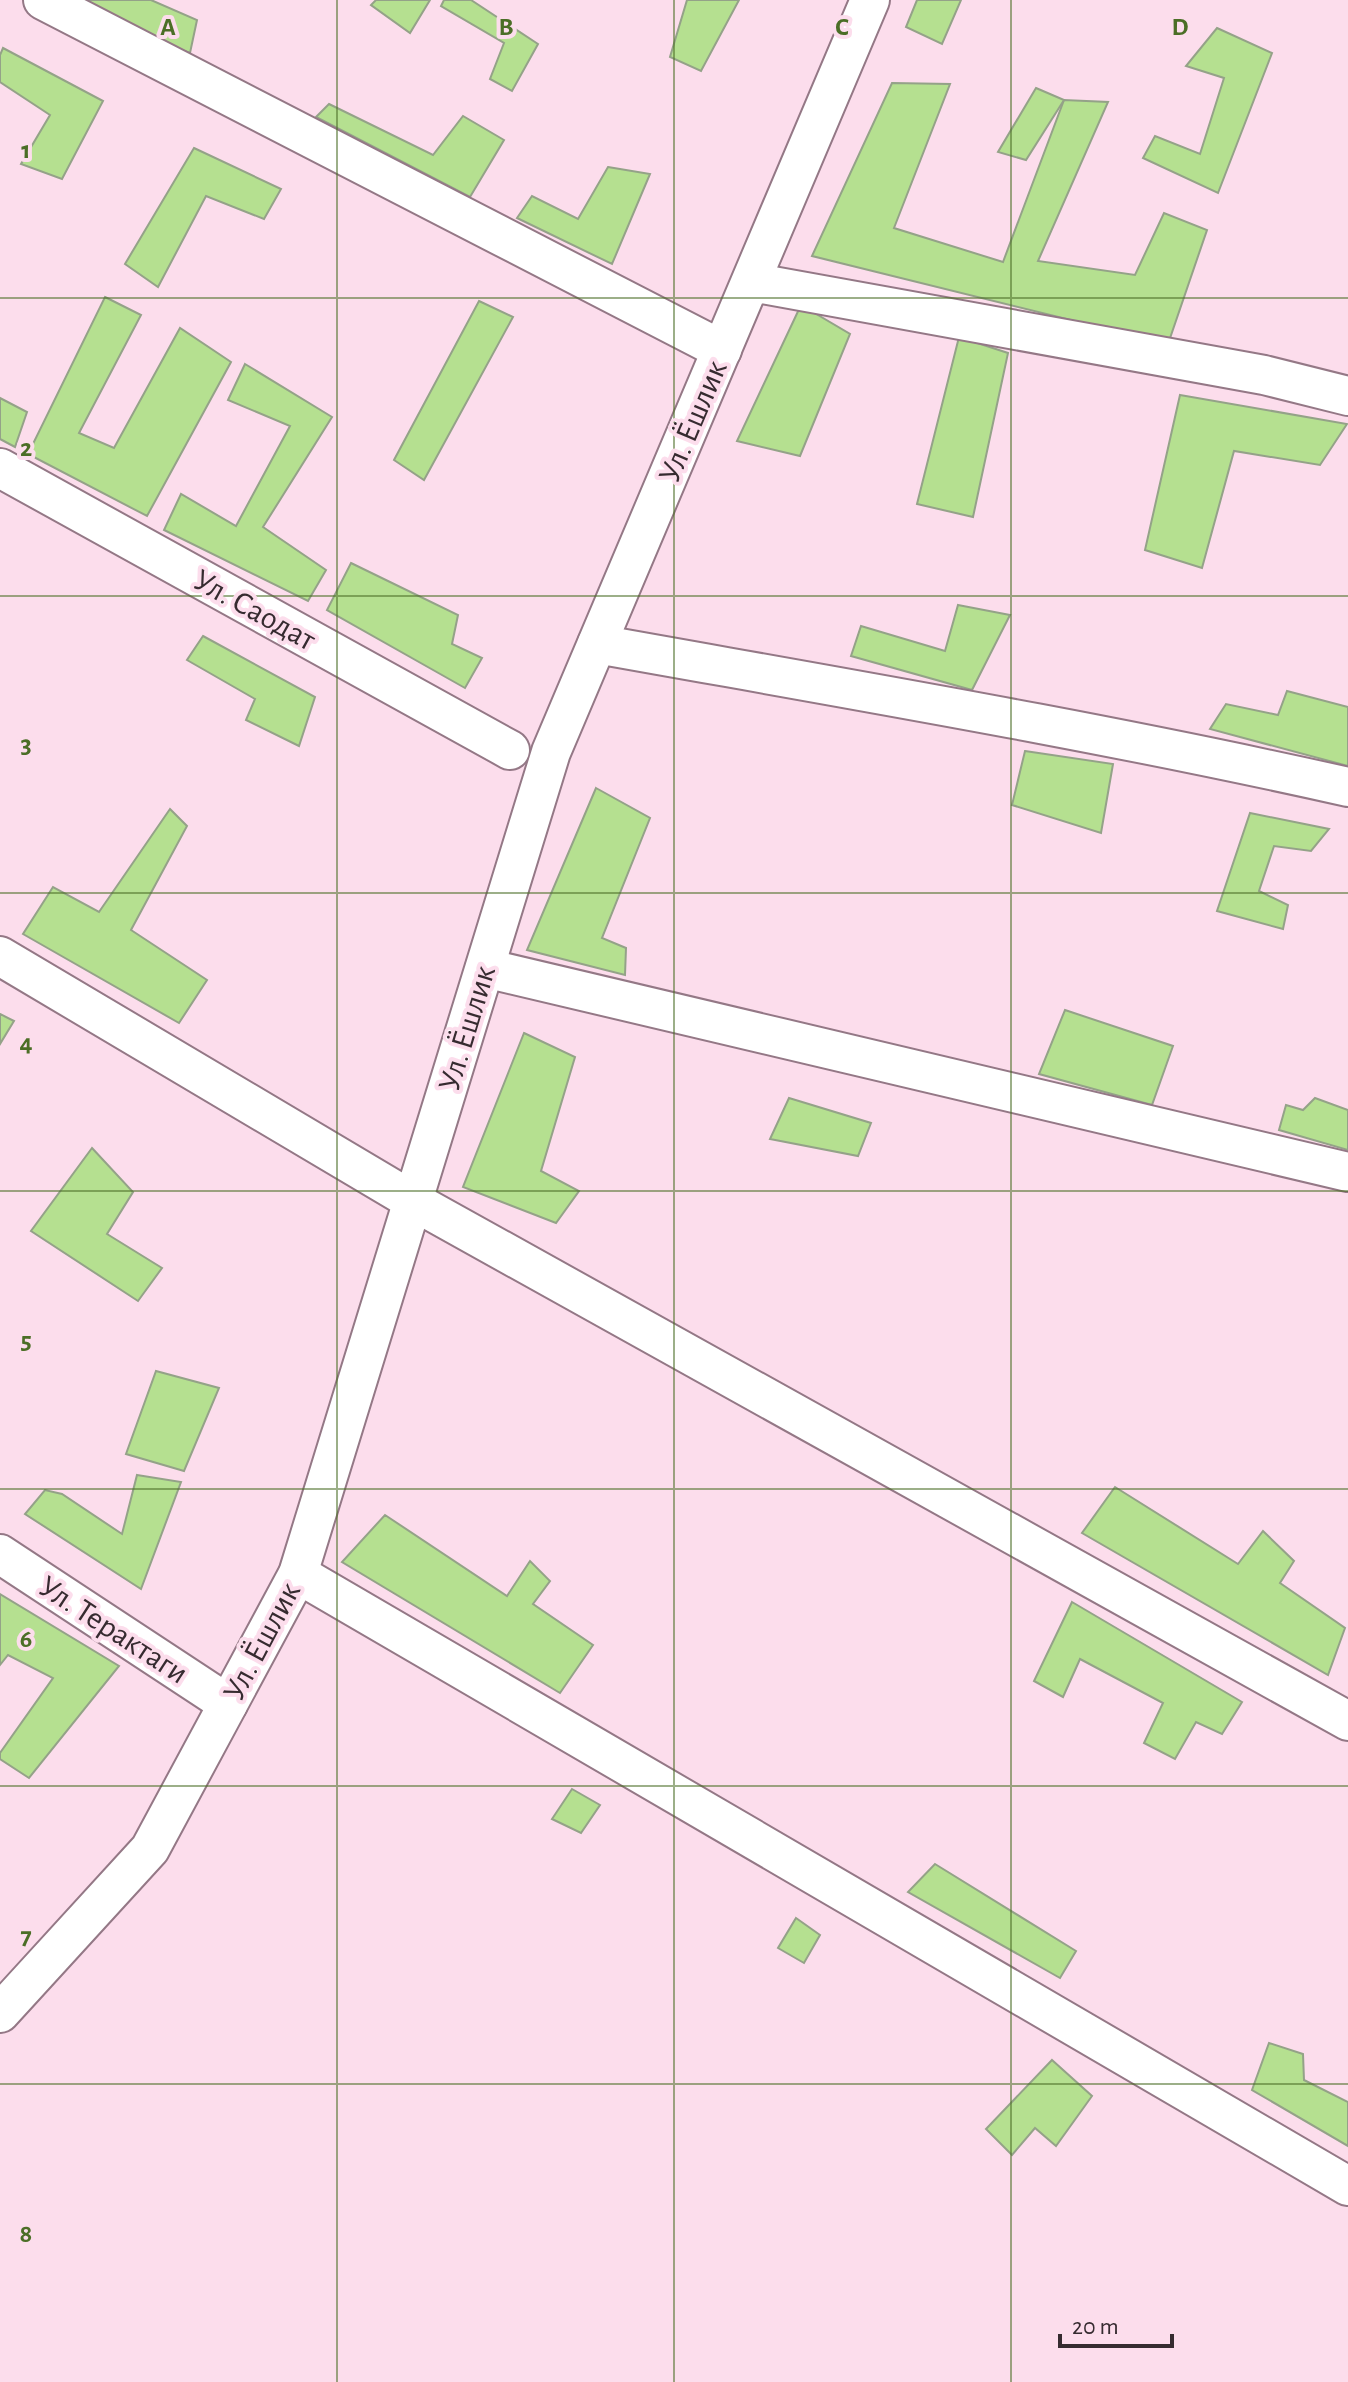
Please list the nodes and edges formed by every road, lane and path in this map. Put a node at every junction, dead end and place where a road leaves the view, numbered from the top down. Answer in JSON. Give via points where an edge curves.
{"nodes":[{"id":1,"x":43,"y":0,"type":"edge"},
{"id":2,"x":870,"y":0,"type":"edge"},
{"id":3,"x":751,"y":282,"type":"junction"},
{"id":4,"x":722,"y":350,"type":"junction"},
{"id":5,"x":1348,"y":396,"type":"edge"},
{"id":6,"x":0,"y":468,"type":"edge"},
{"id":7,"x":597,"y":644,"type":"junction"},
{"id":8,"x":510,"y":750,"type":"dead end"},
{"id":9,"x":1348,"y":787,"type":"edge"},
{"id":10,"x":0,"y":956,"type":"edge"},
{"id":11,"x":485,"y":968,"type":"junction"},
{"id":12,"x":1348,"y":1172,"type":"edge"},
{"id":13,"x":413,"y":1201,"type":"junction"},
{"id":14,"x":0,"y":1554,"type":"edge"},
{"id":15,"x":298,"y":1574,"type":"junction"},
{"id":16,"x":228,"y":1704,"type":"junction"},
{"id":17,"x":1348,"y":1721,"type":"edge"},
{"id":18,"x":0,"y":2013,"type":"edge"},
{"id":19,"x":1348,"y":2186,"type":"edge"}],
"edges":[{"from":1,"to":4,"type":"street"},
{"from":2,"to":3,"type":"street","name":"Ул. Ёшлик"},
{"from":3,"to":4,"type":"street","name":"Ул. Ёшлик"},
{"from":3,"to":5,"type":"street","via":[[1264,375]]},
{"from":4,"to":7,"type":"street","name":"Ул. Ёшлик"},
{"from":6,"to":8,"type":"street","name":"Ул. Саодат"},
{"from":7,"to":9,"type":"street","via":[[1026,721]]},
{"from":7,"to":11,"type":"street","name":"Ул. Ёшлик","via":[[551,752]]},
{"from":10,"to":13,"type":"street"},
{"from":11,"to":12,"type":"street"},
{"from":11,"to":13,"type":"street","name":"Ул. Ёшлик"},
{"from":13,"to":15,"type":"street","name":"Ул. Ёшлик"},
{"from":13,"to":17,"type":"street"},
{"from":14,"to":16,"type":"street","name":"Ул. Терактаги"},
{"from":15,"to":16,"type":"street","name":"Ул. Ёшлик"},
{"from":15,"to":19,"type":"street"},
{"from":16,"to":18,"type":"street","name":"Ул. Ёшлик","via":[[150,1849]]}]}
